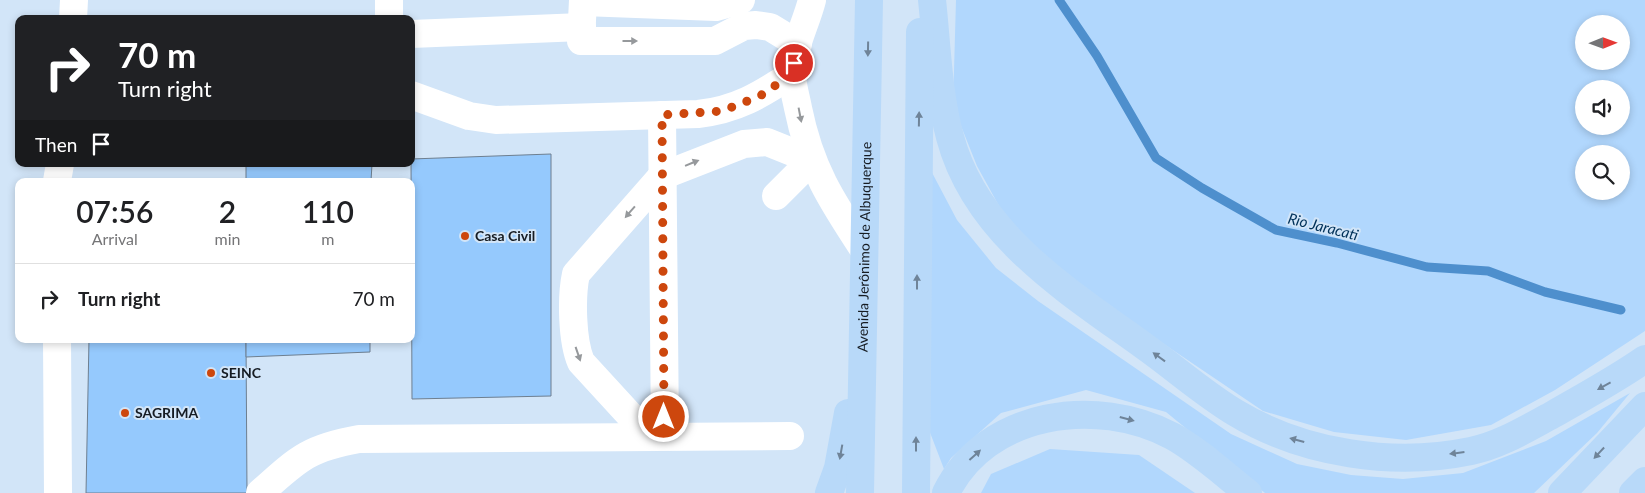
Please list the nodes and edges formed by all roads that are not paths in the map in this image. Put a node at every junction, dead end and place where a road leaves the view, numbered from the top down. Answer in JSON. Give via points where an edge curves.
{"nodes":[{"id":1,"x":74,"y":0,"type":"edge"},
{"id":2,"x":389,"y":0,"type":"edge"},
{"id":3,"x":741,"y":0,"type":"edge"},
{"id":4,"x":812,"y":0,"type":"edge"},
{"id":5,"x":869,"y":0,"type":"edge"},
{"id":6,"x":921,"y":0,"type":"edge"},
{"id":7,"x":932,"y":0,"type":"edge"},
{"id":8,"x":73,"y":15,"type":"edge"},
{"id":9,"x":389,"y":15,"type":"edge"},
{"id":10,"x":583,"y":18,"type":"edge"},
{"id":11,"x":415,"y":34,"type":"edge"},
{"id":12,"x":798,"y":44,"type":"junction"},
{"id":13,"x":792,"y":74,"type":"junction"},
{"id":14,"x":415,"y":96,"type":"edge"},
{"id":15,"x":662,"y":115,"type":"junction"},
{"id":16,"x":812,"y":160,"type":"junction"},
{"id":17,"x":662,"y":176,"type":"junction"},
{"id":18,"x":776,"y":196,"type":"dead end"},
{"id":19,"x":864,"y":250,"type":"junction"},
{"id":20,"x":863,"y":335,"type":"junction"},
{"id":21,"x":57,"y":343,"type":"edge"},
{"id":22,"x":1645,"y":359,"type":"edge"},
{"id":23,"x":1645,"y":406,"type":"edge"},
{"id":24,"x":656,"y":435,"type":"junction"},
{"id":25,"x":790,"y":436,"type":"dead end"},
{"id":26,"x":1645,"y":481,"type":"edge"},
{"id":27,"x":58,"y":493,"type":"edge"},
{"id":28,"x":260,"y":493,"type":"edge"},
{"id":29,"x":829,"y":493,"type":"edge"},
{"id":30,"x":860,"y":493,"type":"edge"},
{"id":31,"x":916,"y":493,"type":"edge"},
{"id":32,"x":946,"y":493,"type":"edge"},
{"id":33,"x":1248,"y":493,"type":"edge"},
{"id":34,"x":1562,"y":493,"type":"edge"},
{"id":35,"x":1633,"y":493,"type":"edge"}],
"edges":[{"from":1,"to":8,"type":"lane"},
{"from":2,"to":9,"type":"lane"},
{"from":3,"to":10,"type":"lane","via":[[716,7]]},
{"from":4,"to":12,"type":"lane"},
{"from":5,"to":19,"type":"main road","name":"Avenida Jerônimo de Albuquerque","one_way":true},
{"from":31,"to":6,"type":"main road","one_way":true},
{"from":22,"to":7,"type":"main road","one_way":true,"via":[[1616,379],[1508,438],[1472,451],[1382,457],[1336,451],[1288,438],[1237,413],[1059,284],[1004,234],[986,210],[960,168],[950,138],[942,97]]},
{"from":10,"to":11,"type":"lane"},
{"from":10,"to":12,"type":"lane","one_way":true,"via":[[715,41],[744,26],[756,25],[770,27]]},
{"from":12,"to":13,"type":"lane"},
{"from":13,"to":15,"type":"lane","via":[[760,96],[722,111]]},
{"from":13,"to":16,"type":"lane","one_way":true,"via":[[802,129]]},
{"from":14,"to":15,"type":"lane","via":[[469,116],[496,120]]},
{"from":15,"to":17,"type":"lane"},
{"from":17,"to":16,"type":"lane","one_way":true,"via":[[744,144],[767,142]]},
{"from":16,"to":18,"type":"lane"},
{"from":16,"to":19,"type":"lane","via":[[827,194]]},
{"from":17,"to":24,"type":"lane"},
{"from":17,"to":24,"type":"lane","one_way":true,"via":[[576,274],[574,283],[575,349],[581,362]]},
{"from":19,"to":20,"type":"main road","name":"Avenida Jerônimo de Albuquerque"},
{"from":20,"to":29,"type":"main road","one_way":true,"via":[[838,468]]},
{"from":20,"to":30,"type":"main road","name":"Avenida Jerônimo de Albuquerque"},
{"from":21,"to":27,"type":"lane"},
{"from":23,"to":34,"type":"main road","one_way":true},
{"from":24,"to":25,"type":"lane"},
{"from":24,"to":28,"type":"lane","via":[[359,439],[326,445],[308,453]]},
{"from":26,"to":35,"type":"main road"},
{"from":32,"to":33,"type":"main road","one_way":true,"via":[[965,464],[988,444],[1013,429],[1040,419],[1084,414],[1126,418],[1172,436]]}]}
